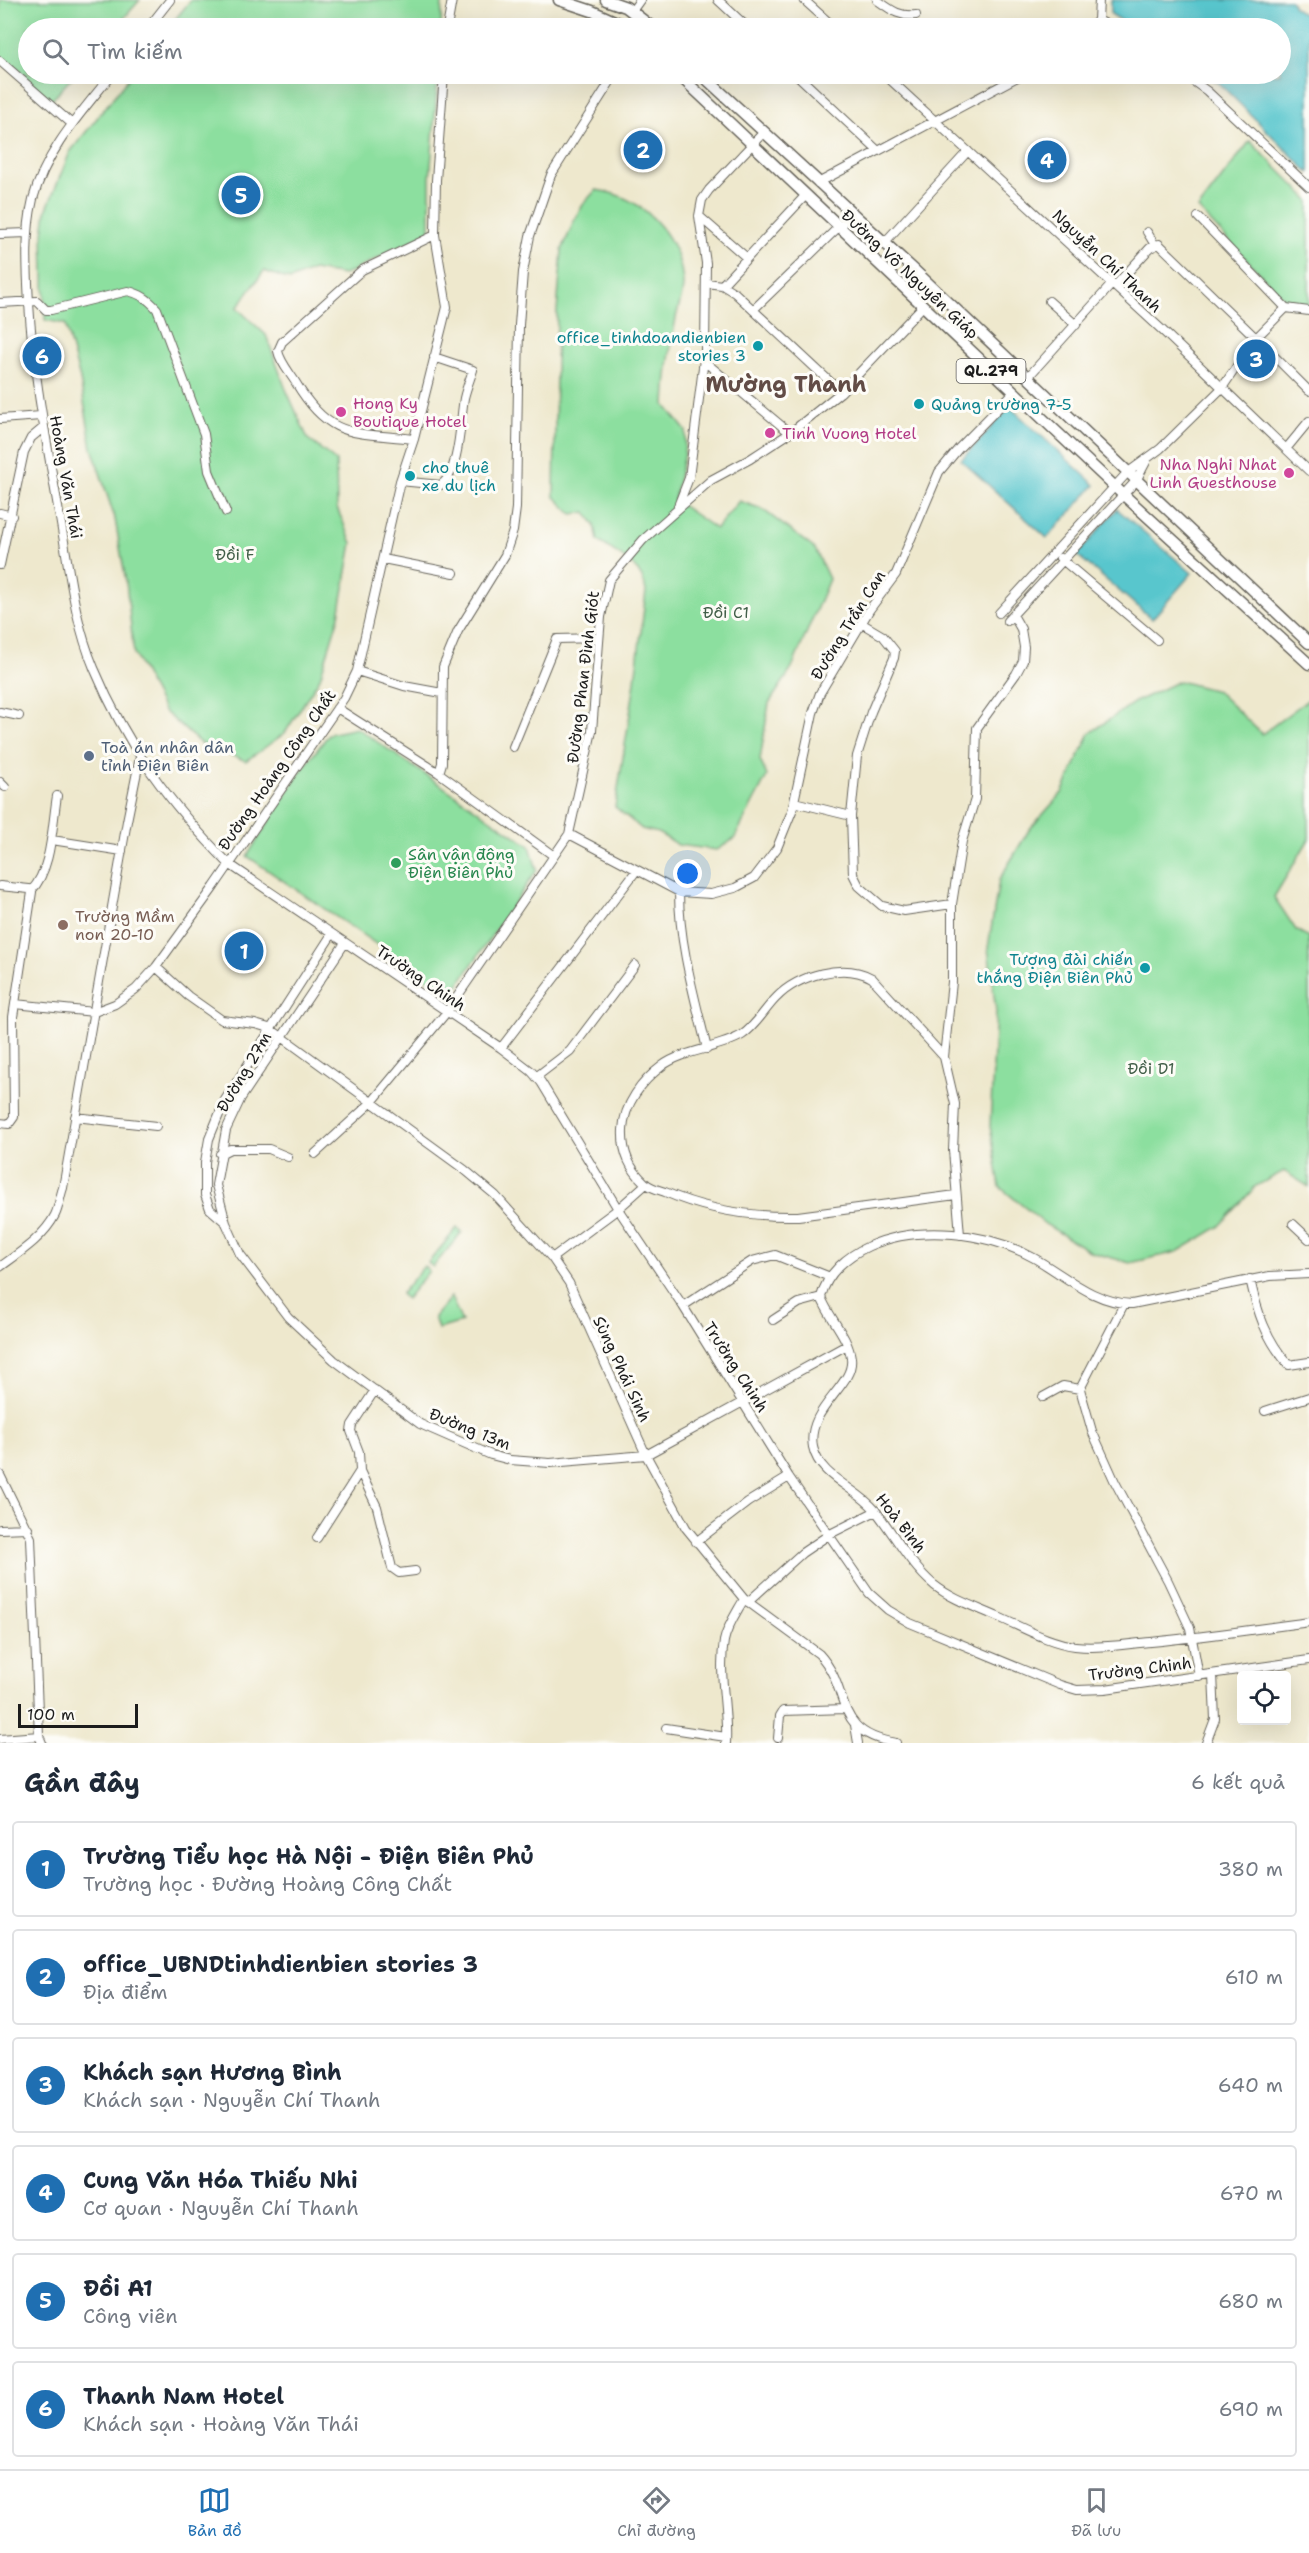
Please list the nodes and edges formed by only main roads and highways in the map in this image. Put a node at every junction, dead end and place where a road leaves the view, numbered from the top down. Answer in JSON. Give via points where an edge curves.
{"nodes":[{"id":1,"x":559,"y":0,"type":"edge"},
{"id":2,"x":606,"y":0,"type":"edge"},
{"id":3,"x":608,"y":18,"type":"edge"},
{"id":4,"x":641,"y":18,"type":"edge"},
{"id":5,"x":688,"y":84,"type":"edge"},
{"id":6,"x":713,"y":85,"type":"joint"},
{"id":7,"x":702,"y":97,"type":"junction"},
{"id":8,"x":818,"y":183,"type":"junction"},
{"id":9,"x":805,"y":196,"type":"junction"},
{"id":10,"x":1028,"y":377,"type":"junction"},
{"id":11,"x":1014,"y":392,"type":"junction"},
{"id":12,"x":1309,"y":643,"type":"edge"},
{"id":13,"x":1309,"y":664,"type":"edge"}],
"edges":[{"from":1,"to":3,"type":"highway"},
{"from":2,"to":4,"type":"highway"},
{"from":5,"to":7,"type":"highway","name":"Đường Võ Nguyên Giáp","number":"QL.279"},
{"from":6,"to":7,"type":"highway"},
{"from":6,"to":8,"type":"highway","name":"Đường Võ Nguyên Giáp","number":"QL.279"},
{"from":7,"to":9,"type":"highway","name":"Đường Võ Nguyên Giáp","number":"QL.279"},
{"from":8,"to":9,"type":"highway"},
{"from":8,"to":10,"type":"highway","name":"Đường Võ Nguyên Giáp","number":"QL.279"},
{"from":9,"to":11,"type":"highway","name":"Đường Võ Nguyên Giáp","number":"QL.279"},
{"from":10,"to":11,"type":"highway"},
{"from":10,"to":12,"type":"highway","name":"Đường Võ Nguyên Giáp","number":"QL.279"},
{"from":11,"to":13,"type":"highway","name":"Đường Võ Nguyên Giáp","number":"QL.279"}]}
